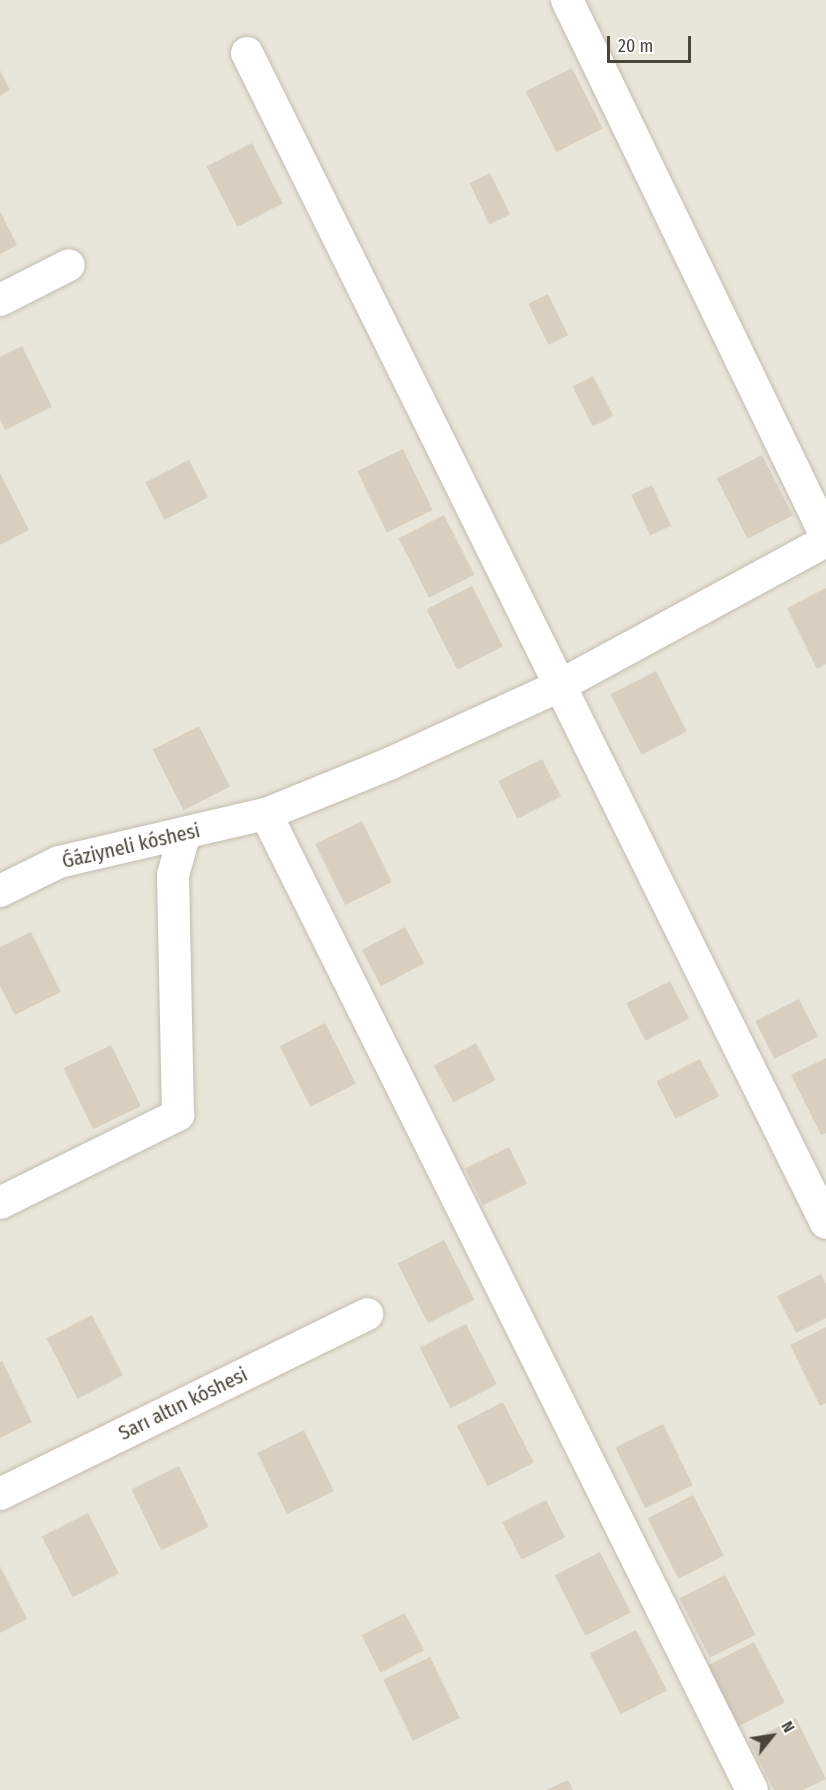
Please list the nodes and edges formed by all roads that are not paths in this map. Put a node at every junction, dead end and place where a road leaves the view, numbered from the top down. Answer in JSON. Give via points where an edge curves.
{"nodes":[{"id":1,"x":567,"y":0,"type":"edge"},
{"id":2,"x":247,"y":53,"type":"dead end"},
{"id":3,"x":69,"y":265,"type":"dead end"},
{"id":4,"x":0,"y":300,"type":"edge"},
{"id":5,"x":826,"y":536,"type":"edge"},
{"id":6,"x":826,"y":541,"type":"edge"},
{"id":7,"x":559,"y":686,"type":"junction"},
{"id":8,"x":266,"y":814,"type":"junction"},
{"id":9,"x":185,"y":833,"type":"junction"},
{"id":10,"x":0,"y":891,"type":"edge"},
{"id":11,"x":0,"y":1203,"type":"edge"},
{"id":12,"x":826,"y":1223,"type":"edge"},
{"id":13,"x":367,"y":1314,"type":"dead end"},
{"id":14,"x":0,"y":1494,"type":"edge"},
{"id":15,"x":752,"y":1790,"type":"edge"}],
"edges":[{"from":1,"to":5,"type":"street"},
{"from":2,"to":7,"type":"street"},
{"from":3,"to":4,"type":"street"},
{"from":6,"to":7,"type":"street","name":"Ǵáziyneli kóshesi"},
{"from":7,"to":8,"type":"street","name":"Ǵáziyneli kóshesi","via":[[389,764]]},
{"from":7,"to":12,"type":"street"},
{"from":8,"to":9,"type":"street","name":"Ǵáziyneli kóshesi"},
{"from":8,"to":15,"type":"street"},
{"from":9,"to":10,"type":"street","name":"Ǵáziyneli kóshesi","via":[[59,862]]},
{"from":9,"to":11,"type":"street","via":[[173,875],[178,1115]]},
{"from":13,"to":14,"type":"street","name":"Sarı altın kóshesi"}]}
